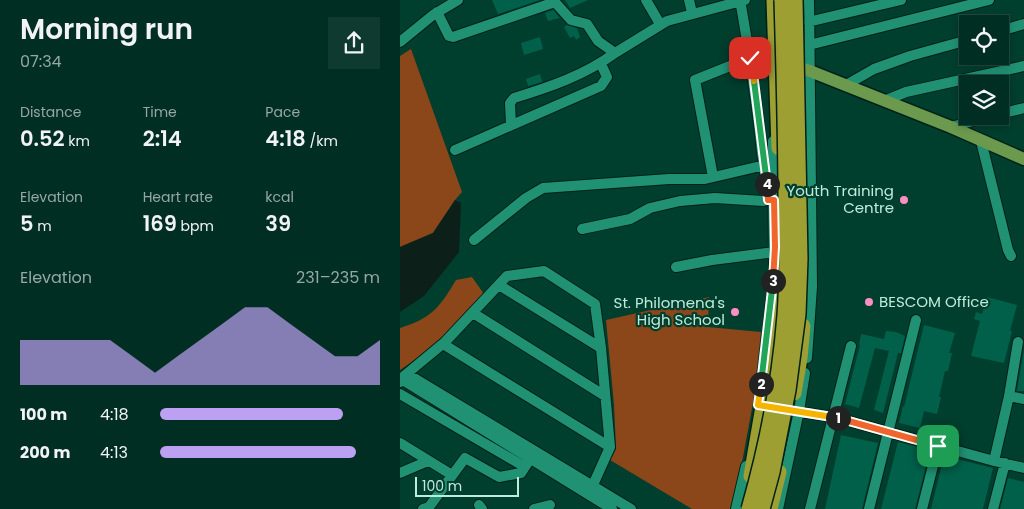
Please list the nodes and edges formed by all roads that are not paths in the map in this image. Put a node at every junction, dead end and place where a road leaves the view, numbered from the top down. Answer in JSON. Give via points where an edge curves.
{"nodes":[{"id":1,"x":458,"y":0,"type":"edge"},
{"id":2,"x":646,"y":0,"type":"edge"},
{"id":3,"x":689,"y":0,"type":"edge"},
{"id":4,"x":742,"y":0,"type":"edge"},
{"id":5,"x":773,"y":0,"type":"edge"},
{"id":6,"x":782,"y":0,"type":"edge"},
{"id":7,"x":795,"y":0,"type":"edge"},
{"id":8,"x":802,"y":0,"type":"edge"},
{"id":9,"x":809,"y":0,"type":"edge"},
{"id":10,"x":901,"y":0,"type":"edge"},
{"id":11,"x":989,"y":0,"type":"edge"},
{"id":12,"x":554,"y":1,"type":"edge"},
{"id":13,"x":869,"y":4,"type":"edge"},
{"id":14,"x":437,"y":12,"type":"junction"},
{"id":15,"x":692,"y":13,"type":"junction"},
{"id":16,"x":808,"y":22,"type":"junction"},
{"id":17,"x":660,"y":24,"type":"junction"},
{"id":18,"x":1024,"y":24,"type":"edge"},
{"id":19,"x":1009,"y":28,"type":"edge"},
{"id":20,"x":400,"y":42,"type":"edge"},
{"id":21,"x":959,"y":42,"type":"edge"},
{"id":22,"x":809,"y":45,"type":"junction"},
{"id":23,"x":616,"y":53,"type":"junction"},
{"id":24,"x":750,"y":58,"type":"junction"},
{"id":25,"x":775,"y":60,"type":"junction"},
{"id":26,"x":601,"y":64,"type":"junction"},
{"id":27,"x":1024,"y":66,"type":"edge"},
{"id":28,"x":806,"y":70,"type":"junction"},
{"id":29,"x":846,"y":85,"type":"junction"},
{"id":30,"x":884,"y":101,"type":"junction"},
{"id":31,"x":1024,"y":108,"type":"edge"},
{"id":32,"x":1009,"y":112,"type":"edge"},
{"id":33,"x":511,"y":125,"type":"junction"},
{"id":34,"x":959,"y":125,"type":"edge"},
{"id":35,"x":951,"y":127,"type":"junction"},
{"id":36,"x":981,"y":141,"type":"junction"},
{"id":37,"x":455,"y":150,"type":"dead end"},
{"id":38,"x":1024,"y":159,"type":"edge"},
{"id":39,"x":765,"y":165,"type":"junction"},
{"id":40,"x":713,"y":177,"type":"junction"},
{"id":41,"x":771,"y":200,"type":"junction"},
{"id":42,"x":582,"y":229,"type":"dead end"},
{"id":43,"x":474,"y":240,"type":"dead end"},
{"id":44,"x":774,"y":252,"type":"junction"},
{"id":45,"x":1011,"y":256,"type":"dead end"},
{"id":46,"x":676,"y":267,"type":"dead end"},
{"id":47,"x":499,"y":285,"type":"junction"},
{"id":48,"x":473,"y":313,"type":"junction"},
{"id":49,"x":916,"y":320,"type":"dead end"},
{"id":50,"x":1018,"y":342,"type":"dead end"},
{"id":51,"x":443,"y":344,"type":"junction"},
{"id":52,"x":851,"y":346,"type":"dead end"},
{"id":53,"x":601,"y":348,"type":"junction"},
{"id":54,"x":402,"y":379,"type":"edge"},
{"id":55,"x":400,"y":394,"type":"edge"},
{"id":56,"x":605,"y":396,"type":"junction"},
{"id":57,"x":1009,"y":396,"type":"junction"},
{"id":58,"x":1024,"y":398,"type":"edge"},
{"id":59,"x":761,"y":406,"type":"junction"},
{"id":60,"x":795,"y":411,"type":"junction"},
{"id":61,"x":834,"y":417,"type":"junction"},
{"id":62,"x":888,"y":432,"type":"junction"},
{"id":63,"x":400,"y":443,"type":"edge"},
{"id":64,"x":938,"y":446,"type":"junction"},
{"id":65,"x":610,"y":447,"type":"junction"},
{"id":66,"x":428,"y":461,"type":"junction"},
{"id":67,"x":999,"y":462,"type":"junction"},
{"id":68,"x":528,"y":463,"type":"junction"},
{"id":69,"x":1024,"y":468,"type":"edge"},
{"id":70,"x":400,"y":474,"type":"edge"},
{"id":71,"x":452,"y":475,"type":"junction"},
{"id":72,"x":590,"y":489,"type":"junction"},
{"id":73,"x":550,"y":505,"type":"dead end"},
{"id":74,"x":424,"y":509,"type":"edge"},
{"id":75,"x":534,"y":509,"type":"edge"},
{"id":76,"x":612,"y":509,"type":"edge"},
{"id":77,"x":631,"y":509,"type":"edge"},
{"id":78,"x":736,"y":509,"type":"edge"},
{"id":79,"x":742,"y":509,"type":"edge"},
{"id":80,"x":749,"y":509,"type":"edge"},
{"id":81,"x":762,"y":509,"type":"edge"},
{"id":82,"x":770,"y":509,"type":"edge"},
{"id":83,"x":778,"y":509,"type":"edge"},
{"id":84,"x":810,"y":509,"type":"edge"},
{"id":85,"x":869,"y":509,"type":"edge"},
{"id":86,"x":922,"y":509,"type":"edge"},
{"id":87,"x":993,"y":509,"type":"edge"}],
"edges":[{"from":1,"to":14,"type":"street"},
{"from":2,"to":17,"type":"street"},
{"from":3,"to":15,"type":"street"},
{"from":4,"to":15,"type":"street"},
{"from":4,"to":24,"type":"street"},
{"from":5,"to":25,"type":"highway"},
{"from":5,"to":41,"type":"street"},
{"from":6,"to":80,"type":"highway","bridge":true,"via":[[786,120],[785,313],[776,388]]},
{"from":7,"to":81,"type":"highway","bridge":true,"via":[[800,259],[798,314],[788,390]]},
{"from":8,"to":28,"type":"highway"},
{"from":9,"to":16,"type":"street"},
{"from":10,"to":13,"type":"street"},
{"from":11,"to":22,"type":"street"},
{"from":12,"to":14,"type":"street","via":[[453,37],[449,36]]},
{"from":12,"to":23,"type":"street","via":[[571,20],[586,24],[598,41]]},
{"from":13,"to":16,"type":"street"},
{"from":14,"to":20,"type":"street"},
{"from":15,"to":17,"type":"street"},
{"from":16,"to":22,"type":"street"},
{"from":17,"to":23,"type":"street"},
{"from":18,"to":19,"type":"street"},
{"from":21,"to":29,"type":"street","via":[[874,69]]},
{"from":22,"to":28,"type":"street"},
{"from":23,"to":26,"type":"street"},
{"from":24,"to":39,"type":"street"},
{"from":24,"to":40,"type":"street","via":[[694,80]]},
{"from":25,"to":28,"type":"main road"},
{"from":25,"to":59,"type":"highway","via":[[780,272],[776,331]]},
{"from":26,"to":33,"type":"street","via":[[511,100]]},
{"from":26,"to":33,"type":"street","via":[[607,77],[600,86]]},
{"from":27,"to":30,"type":"street","via":[[906,92]]},
{"from":28,"to":29,"type":"main road"},
{"from":28,"to":60,"type":"highway","via":[[806,292]]},
{"from":29,"to":30,"type":"main road"},
{"from":30,"to":35,"type":"main road"},
{"from":31,"to":32,"type":"street"},
{"from":33,"to":37,"type":"street"},
{"from":34,"to":35,"type":"street"},
{"from":35,"to":36,"type":"main road"},
{"from":36,"to":38,"type":"main road"},
{"from":36,"to":45,"type":"street"},
{"from":39,"to":40,"type":"street"},
{"from":39,"to":41,"type":"street"},
{"from":40,"to":43,"type":"street","via":[[543,188]]},
{"from":41,"to":42,"type":"street","via":[[715,198],[674,202],[650,208],[630,219]]},
{"from":41,"to":44,"type":"street"},
{"from":44,"to":46,"type":"street"},
{"from":44,"to":59,"type":"street"},
{"from":47,"to":48,"type":"street"},
{"from":47,"to":53,"type":"street"},
{"from":47,"to":53,"type":"street","via":[[507,276],[544,271],[595,304]]},
{"from":48,"to":51,"type":"street"},
{"from":48,"to":56,"type":"street"},
{"from":49,"to":62,"type":"street"},
{"from":50,"to":57,"type":"street"},
{"from":51,"to":54,"type":"street"},
{"from":51,"to":65,"type":"street"},
{"from":52,"to":61,"type":"street"},
{"from":53,"to":56,"type":"street"},
{"from":54,"to":68,"type":"street"},
{"from":54,"to":72,"type":"street","via":[[409,375]]},
{"from":55,"to":68,"type":"street"},
{"from":56,"to":65,"type":"street"},
{"from":57,"to":58,"type":"street"},
{"from":57,"to":67,"type":"street"},
{"from":59,"to":60,"type":"street"},
{"from":59,"to":78,"type":"street"},
{"from":59,"to":79,"type":"highway","via":[[750,484]]},
{"from":60,"to":61,"type":"street"},
{"from":60,"to":82,"type":"highway"},
{"from":60,"to":83,"type":"street"},
{"from":61,"to":62,"type":"street"},
{"from":61,"to":84,"type":"street"},
{"from":62,"to":64,"type":"street"},
{"from":62,"to":85,"type":"street"},
{"from":63,"to":66,"type":"street"},
{"from":64,"to":67,"type":"street"},
{"from":64,"to":86,"type":"street"},
{"from":65,"to":72,"type":"street"},
{"from":66,"to":70,"type":"street"},
{"from":66,"to":71,"type":"street"},
{"from":67,"to":69,"type":"street"},
{"from":67,"to":87,"type":"street"},
{"from":68,"to":71,"type":"street","via":[[521,473],[499,477],[465,458]]},
{"from":68,"to":72,"type":"street"},
{"from":71,"to":74,"type":"street"},
{"from":72,"to":76,"type":"street"},
{"from":72,"to":77,"type":"street"},
{"from":73,"to":75,"type":"street"}]}
